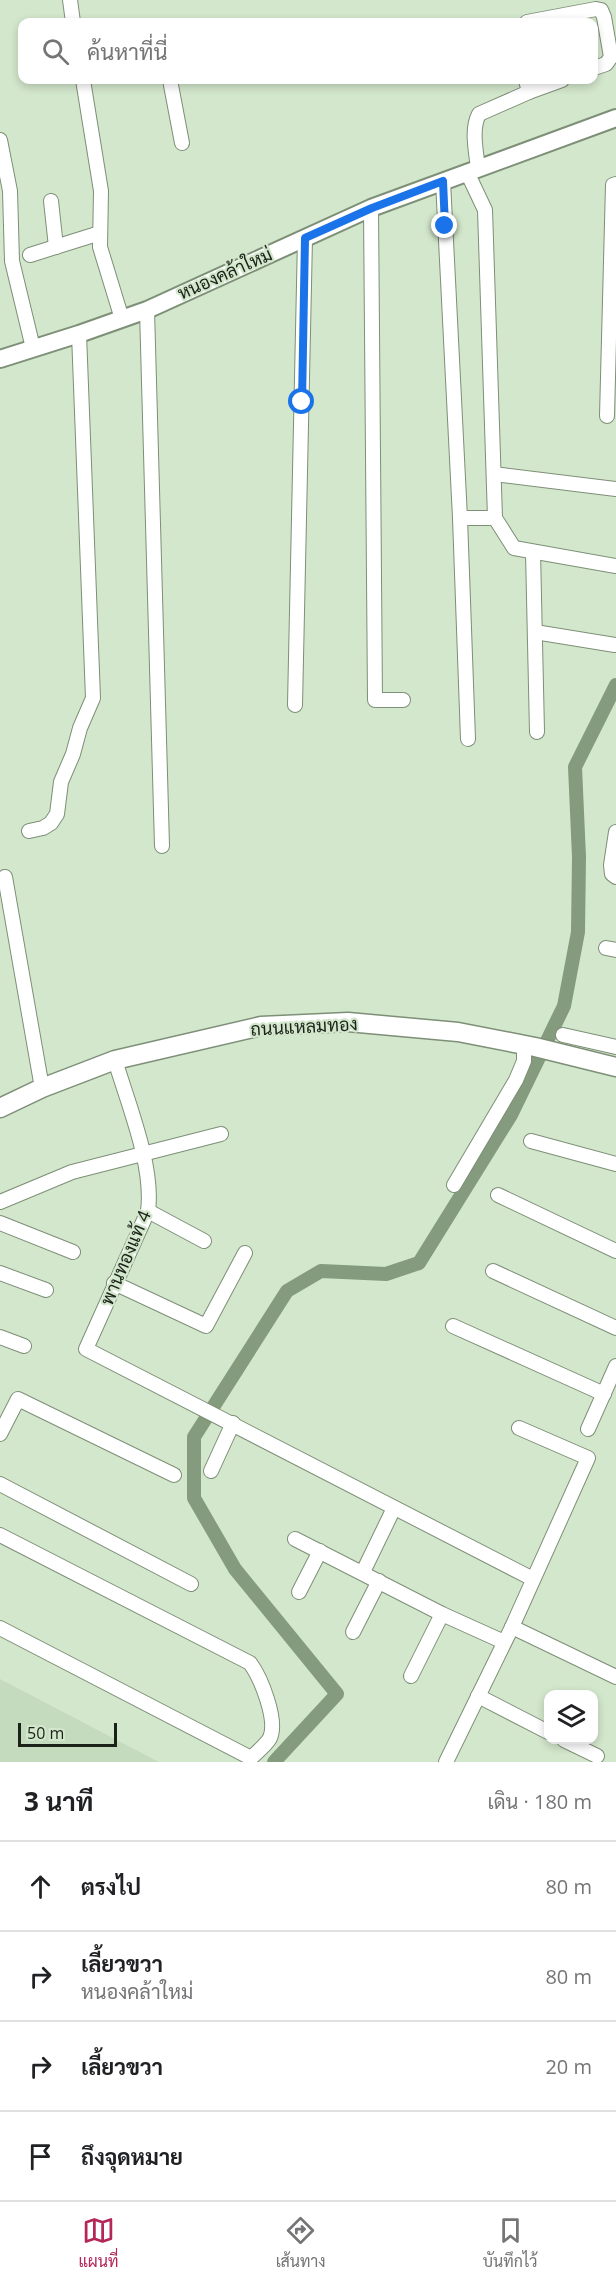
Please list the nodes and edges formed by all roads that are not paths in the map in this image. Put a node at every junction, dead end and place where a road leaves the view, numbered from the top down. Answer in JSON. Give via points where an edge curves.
{"nodes":[{"id":1,"x":70,"y":0,"type":"edge"},
{"id":2,"x":73,"y":18,"type":"edge"},
{"id":3,"x":548,"y":18,"type":"edge"},
{"id":4,"x":598,"y":67,"type":"edge"},
{"id":5,"x":84,"y":84,"type":"edge"},
{"id":6,"x":171,"y":84,"type":"edge"},
{"id":7,"x":528,"y":86,"type":"edge"},
{"id":8,"x":616,"y":118,"type":"edge"},
{"id":9,"x":0,"y":140,"type":"edge"},
{"id":10,"x":182,"y":143,"type":"dead end"},
{"id":11,"x":472,"y":170,"type":"junction"},
{"id":12,"x":443,"y":181,"type":"junction"},
{"id":13,"x":616,"y":184,"type":"edge"},
{"id":14,"x":51,"y":201,"type":"dead end"},
{"id":15,"x":372,"y":208,"type":"junction"},
{"id":16,"x":100,"y":233,"type":"junction"},
{"id":17,"x":305,"y":238,"type":"junction"},
{"id":18,"x":56,"y":247,"type":"junction"},
{"id":19,"x":30,"y":255,"type":"dead end"},
{"id":20,"x":147,"y":310,"type":"junction"},
{"id":21,"x":122,"y":319,"type":"junction"},
{"id":22,"x":79,"y":334,"type":"junction"},
{"id":23,"x":33,"y":348,"type":"junction"},
{"id":24,"x":0,"y":359,"type":"edge"},
{"id":25,"x":607,"y":416,"type":"dead end"},
{"id":26,"x":494,"y":474,"type":"junction"},
{"id":27,"x":616,"y":489,"type":"edge"},
{"id":28,"x":460,"y":518,"type":"junction"},
{"id":29,"x":495,"y":518,"type":"junction"},
{"id":30,"x":533,"y":552,"type":"junction"},
{"id":31,"x":616,"y":566,"type":"edge"},
{"id":32,"x":535,"y":632,"type":"junction"},
{"id":33,"x":615,"y":645,"type":"edge"},
{"id":34,"x":403,"y":700,"type":"dead end"},
{"id":35,"x":295,"y":705,"type":"dead end"},
{"id":36,"x":537,"y":732,"type":"dead end"},
{"id":37,"x":468,"y":739,"type":"dead end"},
{"id":38,"x":29,"y":831,"type":"dead end"},
{"id":39,"x":616,"y":832,"type":"edge"},
{"id":40,"x":162,"y":846,"type":"dead end"},
{"id":41,"x":4,"y":877,"type":"dead end"},
{"id":42,"x":616,"y":877,"type":"edge"},
{"id":43,"x":563,"y":1035,"type":"dead end"},
{"id":44,"x":530,"y":1045,"type":"junction"},
{"id":45,"x":616,"y":1047,"type":"edge"},
{"id":46,"x":115,"y":1060,"type":"junction"},
{"id":47,"x":616,"y":1067,"type":"edge"},
{"id":48,"x":42,"y":1088,"type":"junction"},
{"id":49,"x":0,"y":1108,"type":"edge"},
{"id":50,"x":221,"y":1134,"type":"dead end"},
{"id":51,"x":531,"y":1141,"type":"dead end"},
{"id":52,"x":143,"y":1153,"type":"junction"},
{"id":53,"x":616,"y":1164,"type":"edge"},
{"id":54,"x":454,"y":1185,"type":"dead end"},
{"id":55,"x":498,"y":1195,"type":"dead end"},
{"id":56,"x":0,"y":1202,"type":"edge"},
{"id":57,"x":148,"y":1211,"type":"junction"},
{"id":58,"x":0,"y":1223,"type":"edge"},
{"id":59,"x":204,"y":1241,"type":"dead end"},
{"id":60,"x":616,"y":1251,"type":"edge"},
{"id":61,"x":73,"y":1252,"type":"dead end"},
{"id":62,"x":245,"y":1253,"type":"dead end"},
{"id":63,"x":493,"y":1271,"type":"dead end"},
{"id":64,"x":0,"y":1274,"type":"edge"},
{"id":65,"x":114,"y":1283,"type":"junction"},
{"id":66,"x":46,"y":1290,"type":"dead end"},
{"id":67,"x":453,"y":1326,"type":"dead end"},
{"id":68,"x":616,"y":1328,"type":"edge"},
{"id":69,"x":0,"y":1337,"type":"edge"},
{"id":70,"x":24,"y":1346,"type":"dead end"},
{"id":71,"x":616,"y":1366,"type":"edge"},
{"id":72,"x":604,"y":1394,"type":"junction"},
{"id":73,"x":227,"y":1420,"type":"junction"},
{"id":74,"x":519,"y":1428,"type":"dead end"},
{"id":75,"x":588,"y":1429,"type":"dead end"},
{"id":76,"x":0,"y":1434,"type":"edge"},
{"id":77,"x":212,"y":1471,"type":"dead end"},
{"id":78,"x":174,"y":1475,"type":"dead end"},
{"id":79,"x":0,"y":1484,"type":"edge"},
{"id":80,"x":394,"y":1508,"type":"junction"},
{"id":81,"x":0,"y":1535,"type":"edge"},
{"id":82,"x":295,"y":1539,"type":"dead end"},
{"id":83,"x":320,"y":1551,"type":"junction"},
{"id":84,"x":363,"y":1572,"type":"junction"},
{"id":85,"x":533,"y":1579,"type":"junction"},
{"id":86,"x":379,"y":1581,"type":"junction"},
{"id":87,"x":190,"y":1584,"type":"dead end"},
{"id":88,"x":299,"y":1592,"type":"dead end"},
{"id":89,"x":442,"y":1614,"type":"junction"},
{"id":90,"x":512,"y":1627,"type":"junction"},
{"id":91,"x":0,"y":1628,"type":"edge"},
{"id":92,"x":354,"y":1632,"type":"dead end"},
{"id":93,"x":504,"y":1642,"type":"junction"},
{"id":94,"x":411,"y":1676,"type":"dead end"},
{"id":95,"x":616,"y":1677,"type":"edge"},
{"id":96,"x":478,"y":1696,"type":"junction"},
{"id":97,"x":544,"y":1729,"type":"edge"},
{"id":98,"x":572,"y":1744,"type":"edge"},
{"id":99,"x":597,"y":1756,"type":"dead end"},
{"id":100,"x":446,"y":1762,"type":"edge"}],
"edges":[{"from":1,"to":2,"type":"street"},
{"from":3,"to":4,"type":"street","via":[[601,10],[611,57]]},
{"from":5,"to":16,"type":"street","via":[[101,191]]},
{"from":6,"to":10,"type":"street"},
{"from":7,"to":11,"type":"street","via":[[479,114]]},
{"from":8,"to":11,"type":"street","name":"หนองคล้าใหม่"},
{"from":9,"to":23,"type":"street","via":[[10,191],[12,261]]},
{"from":11,"to":12,"type":"street","name":"หนองคล้าใหม่"},
{"from":11,"to":26,"type":"street","via":[[485,210]]},
{"from":12,"to":15,"type":"street","name":"หนองคล้าใหม่"},
{"from":12,"to":28,"type":"street"},
{"from":13,"to":25,"type":"street"},
{"from":14,"to":18,"type":"street"},
{"from":15,"to":17,"type":"street","name":"หนองคล้าใหม่"},
{"from":15,"to":34,"type":"street","via":[[375,700]]},
{"from":16,"to":18,"type":"street"},
{"from":16,"to":21,"type":"street","via":[[100,247]]},
{"from":17,"to":20,"type":"street","name":"หนองคล้าใหม่"},
{"from":17,"to":35,"type":"street"},
{"from":18,"to":19,"type":"street"},
{"from":20,"to":21,"type":"street","name":"หนองคล้าใหม่"},
{"from":20,"to":40,"type":"street"},
{"from":21,"to":22,"type":"street","name":"หนองคล้าใหม่"},
{"from":22,"to":23,"type":"street","name":"หนองคล้าใหม่"},
{"from":22,"to":38,"type":"street","via":[[93,698],[61,782],[57,814],[43,828]]},
{"from":23,"to":24,"type":"street","name":"หนองคล้าใหม่"},
{"from":26,"to":27,"type":"street"},
{"from":26,"to":29,"type":"street"},
{"from":28,"to":29,"type":"street"},
{"from":28,"to":37,"type":"street"},
{"from":29,"to":30,"type":"street","via":[[514,548]]},
{"from":30,"to":31,"type":"street"},
{"from":30,"to":32,"type":"street"},
{"from":32,"to":33,"type":"street"},
{"from":32,"to":36,"type":"street"},
{"from":39,"to":42,"type":"street","via":[[611,865]]},
{"from":41,"to":48,"type":"street"},
{"from":43,"to":45,"type":"street"},
{"from":44,"to":46,"type":"main road","name":"ถนนแหลมทอง","via":[[458,1032],[348,1022],[261,1026]]},
{"from":44,"to":47,"type":"main road","name":"ถนนแหลมทอง"},
{"from":44,"to":54,"type":"street","via":[[516,1080]]},
{"from":46,"to":48,"type":"main road","name":"ถนนแหลมทอง"},
{"from":46,"to":52,"type":"street","name":"พานทองแท้ 4"},
{"from":48,"to":49,"type":"main road","name":"ถนนแหลมทอง"},
{"from":50,"to":52,"type":"street"},
{"from":51,"to":53,"type":"street"},
{"from":52,"to":56,"type":"street","via":[[72,1172]]},
{"from":52,"to":57,"type":"street","name":"พานทองแท้ 4","via":[[149,1183]]},
{"from":55,"to":60,"type":"street"},
{"from":57,"to":59,"type":"street"},
{"from":57,"to":65,"type":"street","name":"พานทองแท้ 4"},
{"from":58,"to":61,"type":"street"},
{"from":62,"to":65,"type":"street","via":[[206,1326]]},
{"from":63,"to":68,"type":"street"},
{"from":64,"to":66,"type":"street"},
{"from":65,"to":73,"type":"street","name":"พานทองแท้ 4","via":[[86,1349]]},
{"from":67,"to":72,"type":"street"},
{"from":69,"to":70,"type":"street"},
{"from":71,"to":72,"type":"street"},
{"from":72,"to":75,"type":"street"},
{"from":73,"to":77,"type":"street"},
{"from":73,"to":80,"type":"street"},
{"from":74,"to":85,"type":"street","via":[[588,1458]]},
{"from":76,"to":78,"type":"street","via":[[18,1399]]},
{"from":79,"to":87,"type":"street"},
{"from":80,"to":84,"type":"street"},
{"from":80,"to":85,"type":"street"},
{"from":81,"to":91,"type":"street","via":[[250,1663],[259,1676],[273,1727],[269,1740],[251,1758]]},
{"from":82,"to":83,"type":"street"},
{"from":83,"to":84,"type":"street"},
{"from":83,"to":88,"type":"street"},
{"from":84,"to":86,"type":"street"},
{"from":85,"to":90,"type":"street"},
{"from":86,"to":89,"type":"street"},
{"from":86,"to":92,"type":"street"},
{"from":89,"to":93,"type":"street"},
{"from":89,"to":94,"type":"street"},
{"from":90,"to":93,"type":"street"},
{"from":90,"to":95,"type":"street"},
{"from":93,"to":96,"type":"street"},
{"from":96,"to":97,"type":"street"},
{"from":96,"to":100,"type":"street"},
{"from":98,"to":99,"type":"street"}]}
